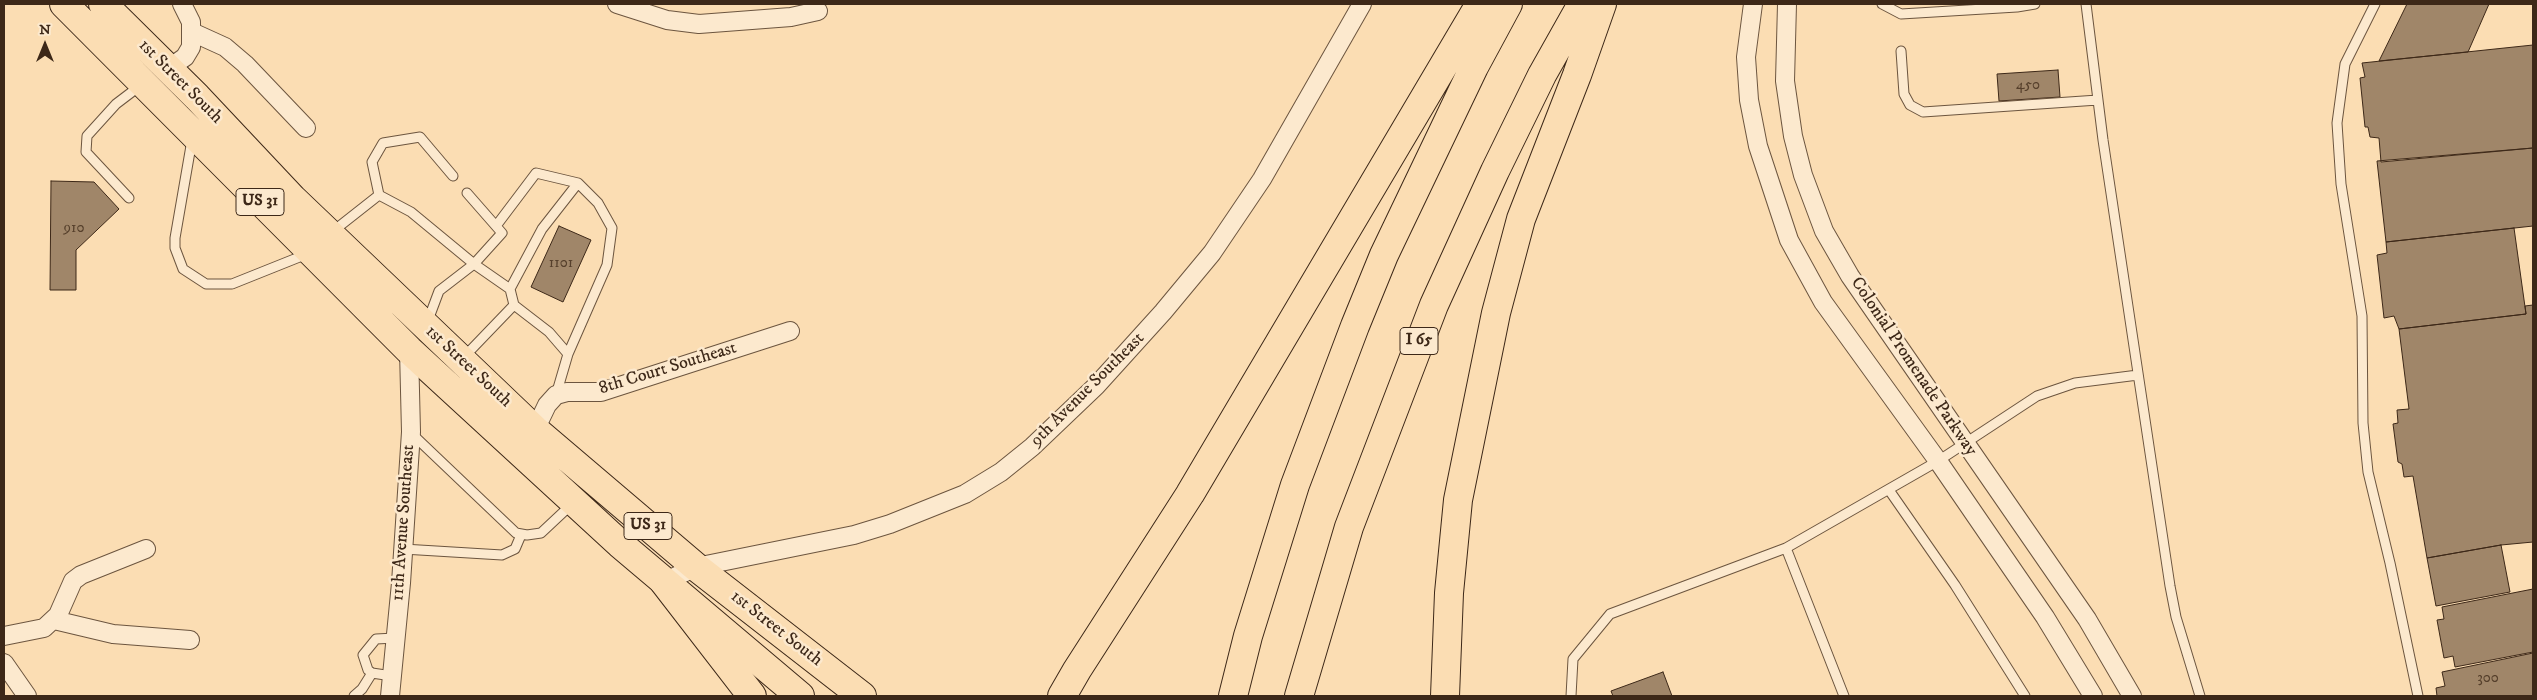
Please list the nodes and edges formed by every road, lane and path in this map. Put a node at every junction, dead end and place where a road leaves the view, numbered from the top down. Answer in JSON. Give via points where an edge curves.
{"nodes":[{"id":1,"x":64,"y":4,"type":"edge"},
{"id":2,"x":103,"y":4,"type":"edge"},
{"id":3,"x":182,"y":4,"type":"edge"},
{"id":4,"x":617,"y":4,"type":"edge"},
{"id":5,"x":1362,"y":4,"type":"edge"},
{"id":6,"x":1480,"y":4,"type":"edge"},
{"id":7,"x":1508,"y":4,"type":"edge"},
{"id":8,"x":1582,"y":4,"type":"edge"},
{"id":9,"x":1602,"y":4,"type":"edge"},
{"id":10,"x":1753,"y":4,"type":"edge"},
{"id":11,"x":1787,"y":4,"type":"edge"},
{"id":12,"x":1882,"y":4,"type":"edge"},
{"id":13,"x":2035,"y":4,"type":"edge"},
{"id":14,"x":2086,"y":4,"type":"edge"},
{"id":15,"x":2374,"y":4,"type":"edge"},
{"id":16,"x":818,"y":11,"type":"dead end"},
{"id":17,"x":192,"y":32,"type":"junction"},
{"id":18,"x":1901,"y":51,"type":"dead end"},
{"id":19,"x":168,"y":68,"type":"junction"},
{"id":20,"x":143,"y":83,"type":"junction"},
{"id":21,"x":2098,"y":100,"type":"junction"},
{"id":22,"x":306,"y":128,"type":"dead end"},
{"id":23,"x":193,"y":135,"type":"junction"},
{"id":24,"x":453,"y":176,"type":"dead end"},
{"id":25,"x":578,"y":183,"type":"junction"},
{"id":26,"x":467,"y":193,"type":"dead end"},
{"id":27,"x":379,"y":194,"type":"junction"},
{"id":28,"x":130,"y":198,"type":"dead end"},
{"id":29,"x":496,"y":226,"type":"junction"},
{"id":30,"x":320,"y":243,"type":"junction"},
{"id":31,"x":474,"y":264,"type":"junction"},
{"id":32,"x":510,"y":289,"type":"junction"},
{"id":33,"x":514,"y":305,"type":"junction"},
{"id":34,"x":426,"y":327,"type":"junction"},
{"id":35,"x":790,"y":331,"type":"dead end"},
{"id":36,"x":409,"y":350,"type":"junction"},
{"id":37,"x":568,"y":354,"type":"junction"},
{"id":38,"x":460,"y":360,"type":"junction"},
{"id":39,"x":2138,"y":375,"type":"junction"},
{"id":40,"x":556,"y":395,"type":"junction"},
{"id":41,"x":535,"y":430,"type":"junction"},
{"id":42,"x":410,"y":432,"type":"junction"},
{"id":43,"x":1965,"y":444,"type":"junction"},
{"id":44,"x":1938,"y":461,"type":"junction"},
{"id":45,"x":1889,"y":490,"type":"junction"},
{"id":46,"x":574,"y":501,"type":"junction"},
{"id":47,"x":521,"y":535,"type":"junction"},
{"id":48,"x":1786,"y":548,"type":"junction"},
{"id":49,"x":146,"y":549,"type":"dead end"},
{"id":50,"x":403,"y":549,"type":"junction"},
{"id":51,"x":696,"y":567,"type":"junction"},
{"id":52,"x":664,"y":582,"type":"junction"},
{"id":53,"x":54,"y":620,"type":"junction"},
{"id":54,"x":4,"y":636,"type":"edge"},
{"id":55,"x":395,"y":638,"type":"junction"},
{"id":56,"x":190,"y":640,"type":"dead end"},
{"id":57,"x":4,"y":663,"type":"edge"},
{"id":58,"x":372,"y":673,"type":"junction"},
{"id":59,"x":392,"y":676,"type":"junction"},
{"id":60,"x":1063,"y":691,"type":"edge"},
{"id":61,"x":27,"y":696,"type":"edge"},
{"id":62,"x":354,"y":696,"type":"edge"},
{"id":63,"x":390,"y":696,"type":"edge"},
{"id":64,"x":752,"y":696,"type":"edge"},
{"id":65,"x":800,"y":696,"type":"edge"},
{"id":66,"x":862,"y":696,"type":"edge"},
{"id":67,"x":1233,"y":696,"type":"edge"},
{"id":68,"x":1299,"y":696,"type":"edge"},
{"id":69,"x":1445,"y":696,"type":"edge"},
{"id":70,"x":1571,"y":696,"type":"edge"},
{"id":71,"x":1844,"y":696,"type":"edge"},
{"id":72,"x":2024,"y":696,"type":"edge"},
{"id":73,"x":2093,"y":696,"type":"edge"},
{"id":74,"x":2132,"y":696,"type":"edge"},
{"id":75,"x":2200,"y":696,"type":"edge"},
{"id":76,"x":2418,"y":696,"type":"edge"}],
"edges":[{"from":1,"to":20,"type":"main road","name":"1st Street South","number":"US 31"},
{"from":2,"to":19,"type":"main road","name":"1st Street South","number":"US 31"},
{"from":3,"to":17,"type":"street"},
{"from":4,"to":16,"type":"street","via":[[667,20],[699,24],[791,17]]},
{"from":5,"to":51,"type":"street","name":"9th Avenue Southeast","via":[[1262,179],[1212,253],[1164,312],[1096,386],[1032,447],[1001,472],[965,494],[890,524],[844,537]]},
{"from":6,"to":60,"type":"main road","via":[[1165,536]]},
{"from":7,"to":67,"type":"main road","via":[[1474,67],[1384,255],[1355,326],[1295,486],[1248,636]]},
{"from":8,"to":68,"type":"main road","number":"I 65","via":[[1542,75],[1434,305],[1349,527]]},
{"from":9,"to":69,"type":"main road","via":[[1521,219],[1496,313],[1458,500],[1449,593]]},
{"from":10,"to":44,"type":"street","name":"Colonial Promenade Parkway","via":[[1746,57],[1749,100],[1758,146],[1789,240],[1823,302]]},
{"from":11,"to":43,"type":"street","name":"Colonial Promenade Parkway","via":[[1785,81],[1792,136],[1824,231],[1850,276]]},
{"from":12,"to":13,"type":"lane","via":[[1901,14],[2017,8]]},
{"from":14,"to":21,"type":"lane"},
{"from":15,"to":76,"type":"lane","via":[[2345,64],[2337,123],[2341,184],[2362,316],[2363,423],[2368,472]]},
{"from":17,"to":19,"type":"street","via":[[185,57]]},
{"from":17,"to":22,"type":"street","via":[[225,47]]},
{"from":18,"to":21,"type":"lane","via":[[1904,94],[1910,106],[1923,112]]},
{"from":19,"to":20,"type":"main road"},
{"from":19,"to":30,"type":"main road","name":"1st Street South","number":"US 31"},
{"from":20,"to":23,"type":"main road","name":"1st Street South","number":"US 31"},
{"from":20,"to":28,"type":"lane","via":[[116,104],[87,136],[86,152]]},
{"from":21,"to":39,"type":"lane"},
{"from":23,"to":30,"type":"main road","name":"1st Street South","number":"US 31"},
{"from":23,"to":30,"type":"lane","via":[[175,238],[183,269],[206,284],[232,284]]},
{"from":24,"to":27,"type":"lane","via":[[420,137],[383,143],[372,162]]},
{"from":25,"to":29,"type":"lane","via":[[536,173]]},
{"from":25,"to":32,"type":"lane","via":[[542,229]]},
{"from":25,"to":37,"type":"lane","via":[[598,203],[612,228],[607,265]]},
{"from":26,"to":29,"type":"lane"},
{"from":27,"to":30,"type":"lane"},
{"from":27,"to":31,"type":"lane","via":[[411,212]]},
{"from":29,"to":31,"type":"lane","via":[[502,233]]},
{"from":30,"to":34,"type":"main road","name":"1st Street South","number":"US 31"},
{"from":30,"to":36,"type":"main road","name":"1st Street South","number":"US 31"},
{"from":31,"to":32,"type":"lane"},
{"from":31,"to":34,"type":"lane","via":[[439,291]]},
{"from":32,"to":33,"type":"lane"},
{"from":33,"to":37,"type":"lane","via":[[549,332]]},
{"from":33,"to":38,"type":"lane"},
{"from":34,"to":36,"type":"main road"},
{"from":34,"to":38,"type":"main road","name":"1st Street South","number":"US 31"},
{"from":35,"to":40,"type":"street","name":"8th Court Southeast","via":[[601,392]]},
{"from":36,"to":42,"type":"street","name":"11th Avenue Southeast"},
{"from":36,"to":46,"type":"main road","name":"1st Street South","number":"US 31"},
{"from":37,"to":40,"type":"lane"},
{"from":38,"to":41,"type":"main road","name":"1st Street South","number":"US 31"},
{"from":39,"to":43,"type":"lane","via":[[2075,383],[2037,396]]},
{"from":39,"to":75,"type":"lane","via":[[2176,617]]},
{"from":40,"to":41,"type":"street","via":[[547,405]]},
{"from":41,"to":51,"type":"main road","name":"1st Street South","number":"US 31"},
{"from":42,"to":47,"type":"lane","via":[[487,507]]},
{"from":42,"to":50,"type":"street","name":"11th Avenue Southeast"},
{"from":43,"to":44,"type":"lane"},
{"from":43,"to":74,"type":"street","name":"Colonial Promenade Parkway","via":[[2087,619]]},
{"from":44,"to":45,"type":"lane"},
{"from":44,"to":73,"type":"street","name":"Colonial Promenade Parkway","via":[[2045,617]]},
{"from":45,"to":48,"type":"lane"},
{"from":45,"to":72,"type":"lane","via":[[1955,585]]},
{"from":46,"to":47,"type":"lane","via":[[547,529]]},
{"from":46,"to":52,"type":"main road","name":"1st Street South","number":"US 31"},
{"from":47,"to":50,"type":"lane","via":[[515,549],[502,555]]},
{"from":48,"to":70,"type":"lane","via":[[1610,614],[1573,659]]},
{"from":48,"to":71,"type":"lane"},
{"from":49,"to":53,"type":"street","via":[[73,581]]},
{"from":50,"to":55,"type":"street","name":"11th Avenue Southeast"},
{"from":51,"to":52,"type":"street","name":"9th Avenue Southeast"},
{"from":51,"to":66,"type":"main road","name":"1st Street South","number":"US 31"},
{"from":52,"to":64,"type":"main road"},
{"from":52,"to":65,"type":"main road","name":"1st Street South","number":"US 31"},
{"from":53,"to":54,"type":"street","via":[[44,628]]},
{"from":53,"to":56,"type":"street","via":[[114,634]]},
{"from":55,"to":58,"type":"lane","via":[[376,639],[366,649],[365,667]]},
{"from":55,"to":59,"type":"street","name":"11th Avenue Southeast"},
{"from":57,"to":61,"type":"street"},
{"from":58,"to":59,"type":"lane"},
{"from":58,"to":62,"type":"lane"},
{"from":59,"to":63,"type":"street","name":"11th Avenue Southeast"}]}
